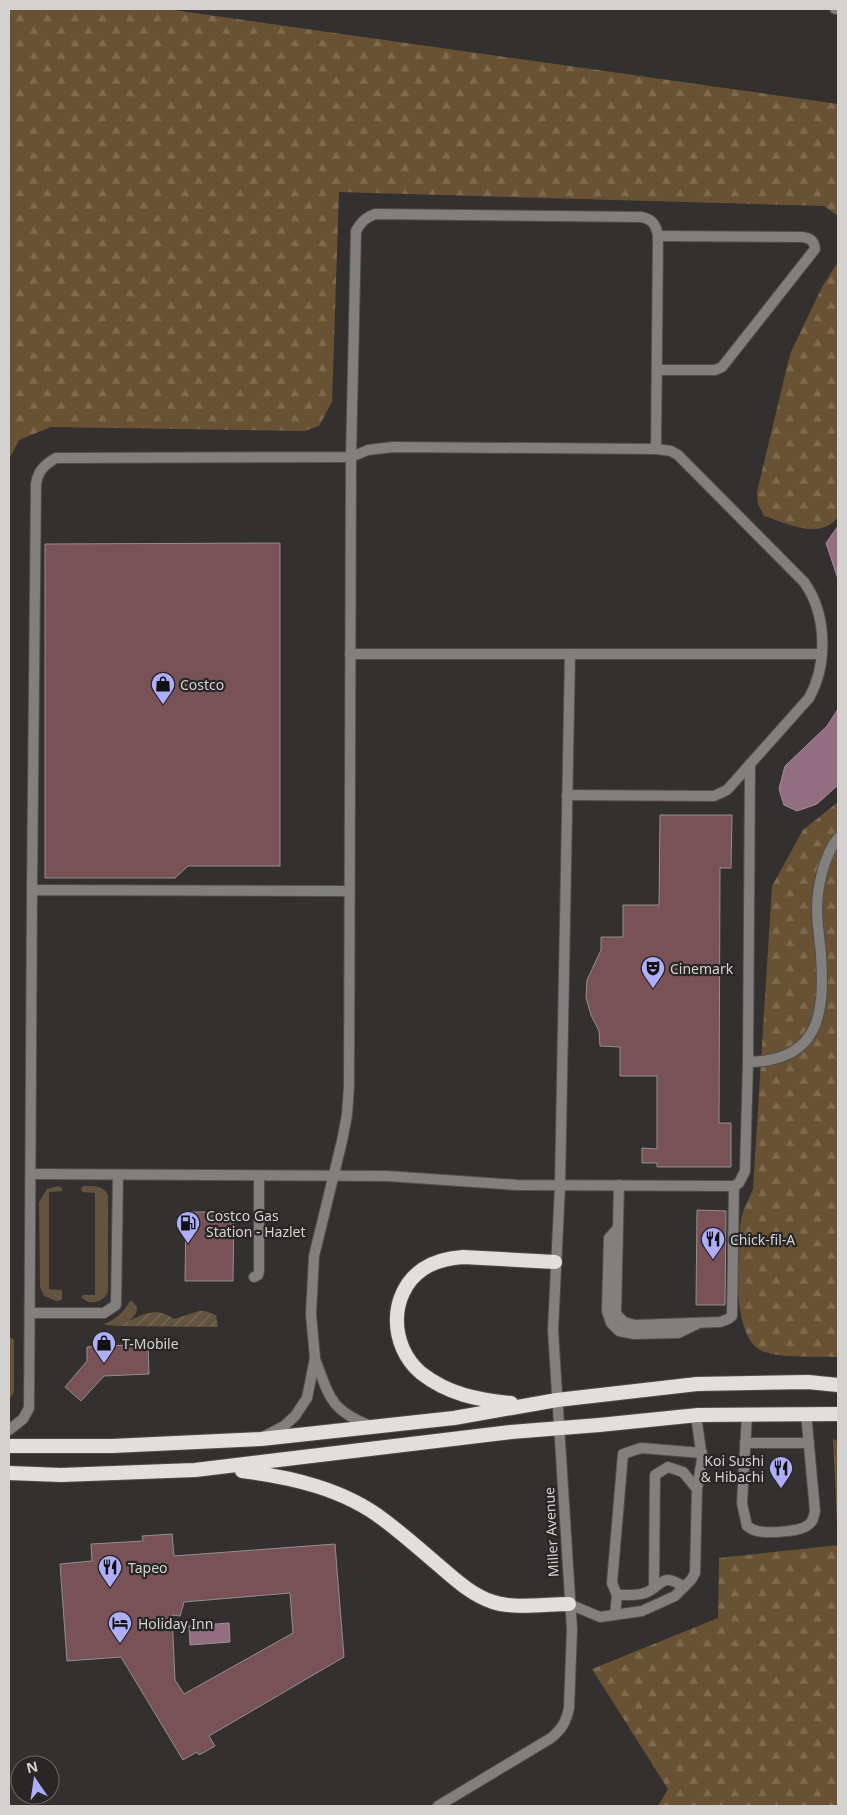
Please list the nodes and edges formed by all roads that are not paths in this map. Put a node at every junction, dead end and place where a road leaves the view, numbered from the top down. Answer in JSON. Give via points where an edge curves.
{"nodes":[{"id":1,"x":658,"y":236,"type":"junction"},
{"id":2,"x":656,"y":370,"type":"junction"},
{"id":3,"x":656,"y":449,"type":"junction"},
{"id":4,"x":351,"y":457,"type":"junction"},
{"id":5,"x":350,"y":654,"type":"junction"},
{"id":6,"x":570,"y":654,"type":"junction"},
{"id":7,"x":821,"y":654,"type":"junction"},
{"id":8,"x":750,"y":764,"type":"junction"},
{"id":9,"x":567,"y":795,"type":"junction"},
{"id":10,"x":838,"y":838,"type":"edge"},
{"id":11,"x":32,"y":890,"type":"junction"},
{"id":12,"x":349,"y":891,"type":"junction"},
{"id":13,"x":748,"y":1062,"type":"junction"},
{"id":14,"x":31,"y":1174,"type":"junction"},
{"id":15,"x":118,"y":1174,"type":"junction"},
{"id":16,"x":259,"y":1176,"type":"junction"},
{"id":17,"x":334,"y":1176,"type":"junction"},
{"id":18,"x":619,"y":1185,"type":"junction"},
{"id":19,"x":560,"y":1186,"type":"junction"},
{"id":20,"x":734,"y":1186,"type":"junction"},
{"id":21,"x":555,"y":1262,"type":"junction"},
{"id":22,"x":254,"y":1277,"type":"dead end"},
{"id":23,"x":30,"y":1313,"type":"junction"},
{"id":24,"x":315,"y":1358,"type":"junction"},
{"id":25,"x":838,"y":1385,"type":"edge"},
{"id":26,"x":557,"y":1400,"type":"junction"},
{"id":27,"x":526,"y":1405,"type":"junction"},
{"id":28,"x":806,"y":1413,"type":"junction"},
{"id":29,"x":747,"y":1414,"type":"junction"},
{"id":30,"x":838,"y":1414,"type":"edge"},
{"id":31,"x":696,"y":1415,"type":"junction"},
{"id":32,"x":373,"y":1427,"type":"junction"},
{"id":33,"x":559,"y":1428,"type":"junction"},
{"id":34,"x":9,"y":1430,"type":"edge"},
{"id":35,"x":261,"y":1439,"type":"junction"},
{"id":36,"x":745,"y":1443,"type":"junction"},
{"id":37,"x":809,"y":1443,"type":"junction"},
{"id":38,"x":9,"y":1446,"type":"edge"},
{"id":39,"x":702,"y":1453,"type":"junction"},
{"id":40,"x":221,"y":1468,"type":"junction"},
{"id":41,"x":9,"y":1473,"type":"edge"},
{"id":42,"x":697,"y":1489,"type":"junction"},
{"id":43,"x":654,"y":1586,"type":"junction"},
{"id":44,"x":684,"y":1587,"type":"junction"},
{"id":45,"x":617,"y":1595,"type":"junction"},
{"id":46,"x":569,"y":1604,"type":"junction"},
{"id":47,"x":615,"y":1615,"type":"junction"},
{"id":48,"x":438,"y":1806,"type":"edge"}],
"edges":[{"from":1,"to":2,"type":"street"},
{"from":1,"to":2,"type":"street","via":[[802,237],[814,242],[815,249],[722,367],[716,370]]},
{"from":1,"to":4,"type":"street","via":[[650,219],[641,217],[375,214],[367,217],[356,231]]},
{"from":2,"to":3,"type":"street"},
{"from":3,"to":4,"type":"street","via":[[393,447],[368,450]]},
{"from":3,"to":7,"type":"street","via":[[671,451],[678,456],[804,582],[819,612]]},
{"from":4,"to":5,"type":"street"},
{"from":4,"to":11,"type":"street","via":[[56,458],[37,474]]},
{"from":5,"to":6,"type":"street"},
{"from":5,"to":12,"type":"street"},
{"from":6,"to":7,"type":"street"},
{"from":6,"to":9,"type":"street","name":"Miller Avenue"},
{"from":7,"to":8,"type":"street","via":[[818,677],[808,698]]},
{"from":8,"to":9,"type":"street","via":[[726,790],[714,796]]},
{"from":8,"to":13,"type":"street"},
{"from":9,"to":19,"type":"street","name":"Miller Avenue"},
{"from":10,"to":13,"type":"street","via":[[823,870],[817,896],[822,988],[815,1029],[794,1052],[764,1062]]},
{"from":11,"to":12,"type":"street"},
{"from":11,"to":14,"type":"street"},
{"from":12,"to":17,"type":"street","via":[[349,1086],[347,1115]]},
{"from":13,"to":20,"type":"street","via":[[745,1171]]},
{"from":14,"to":15,"type":"street"},
{"from":14,"to":23,"type":"street"},
{"from":15,"to":16,"type":"street"},
{"from":15,"to":23,"type":"street","via":[[117,1299],[113,1308],[104,1313]]},
{"from":16,"to":17,"type":"street"},
{"from":16,"to":22,"type":"street","via":[[260,1271]]},
{"from":17,"to":19,"type":"street","via":[[397,1176]]},
{"from":17,"to":24,"type":"street","via":[[314,1256],[311,1314]]},
{"from":18,"to":19,"type":"street"},
{"from":18,"to":20,"type":"street"},
{"from":18,"to":20,"type":"street","via":[[616,1305],[618,1316],[635,1325],[723,1322],[730,1318]]},
{"from":19,"to":21,"type":"street","name":"Miller Avenue"},
{"from":21,"to":26,"type":"street","name":"Miller Avenue","via":[[553,1330]]},
{"from":21,"to":27,"type":"highway","via":[[448,1258],[422,1270],[409,1282],[400,1297],[397,1311],[400,1343],[420,1372],[463,1396]]},
{"from":23,"to":34,"type":"street","via":[[29,1408]]},
{"from":24,"to":32,"type":"street","via":[[338,1409]]},
{"from":24,"to":35,"type":"street","via":[[306,1398],[295,1416]]},
{"from":25,"to":26,"type":"highway","via":[[808,1382],[697,1384]]},
{"from":26,"to":27,"type":"highway"},
{"from":26,"to":33,"type":"street","name":"Miller Avenue"},
{"from":27,"to":32,"type":"highway","via":[[454,1418]]},
{"from":28,"to":29,"type":"highway"},
{"from":28,"to":30,"type":"highway"},
{"from":28,"to":37,"type":"street"},
{"from":29,"to":31,"type":"highway"},
{"from":29,"to":36,"type":"street"},
{"from":31,"to":33,"type":"highway"},
{"from":31,"to":39,"type":"street"},
{"from":32,"to":35,"type":"highway"},
{"from":33,"to":40,"type":"highway"},
{"from":33,"to":46,"type":"street","name":"Miller Avenue"},
{"from":35,"to":38,"type":"highway","via":[[112,1446]]},
{"from":36,"to":37,"type":"street"},
{"from":36,"to":37,"type":"street","via":[[742,1503],[747,1526],[771,1532],[798,1530],[813,1520]]},
{"from":39,"to":42,"type":"street"},
{"from":39,"to":45,"type":"street","via":[[641,1448],[623,1454],[612,1583]]},
{"from":40,"to":41,"type":"highway","via":[[70,1475]]},
{"from":40,"to":46,"type":"highway","via":[[300,1481],[349,1498],[386,1521],[462,1585],[493,1602],[505,1605]]},
{"from":42,"to":43,"type":"street","via":[[683,1472],[668,1468],[655,1475]]},
{"from":42,"to":44,"type":"street","via":[[695,1572]]},
{"from":43,"to":44,"type":"street","via":[[674,1580]]},
{"from":43,"to":45,"type":"street","via":[[646,1592]]},
{"from":44,"to":47,"type":"street","via":[[676,1596],[642,1611]]},
{"from":45,"to":47,"type":"street"},
{"from":46,"to":47,"type":"street","via":[[600,1617]]},
{"from":46,"to":48,"type":"street","name":"Miller Avenue","via":[[572,1629],[569,1708],[560,1731]]}]}
